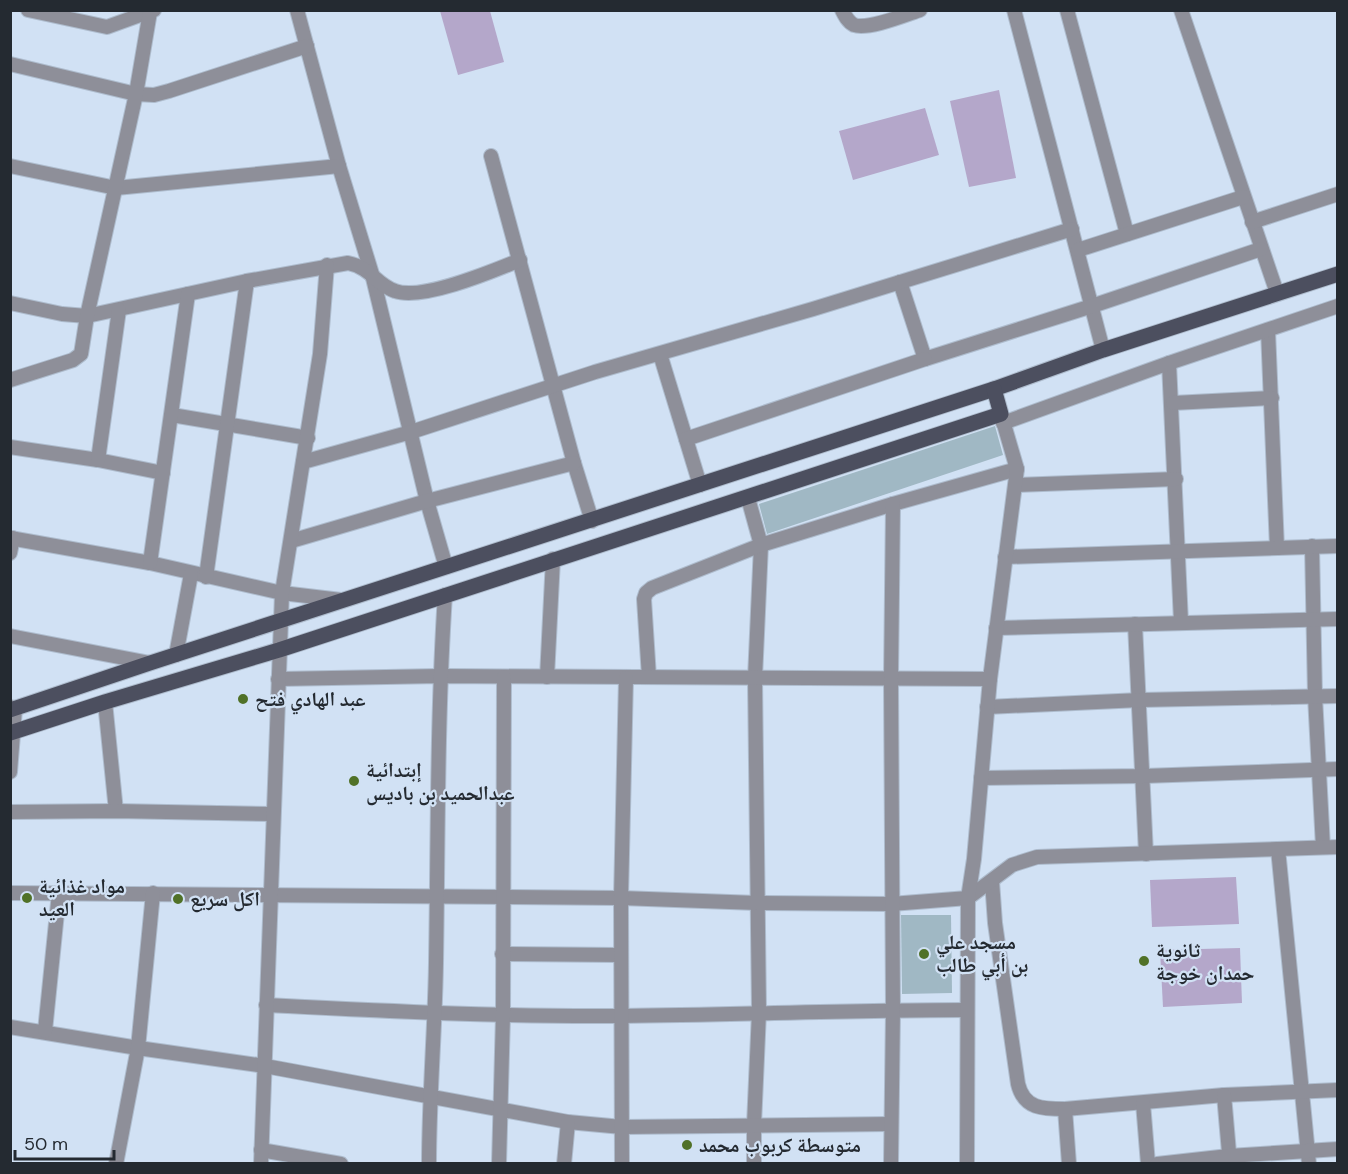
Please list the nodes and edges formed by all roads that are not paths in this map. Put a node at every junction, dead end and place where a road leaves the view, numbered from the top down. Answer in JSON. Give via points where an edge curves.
{"nodes":[{"id":1,"x":28,"y":10,"type":"edge"},
{"id":2,"x":119,"y":10,"type":"edge"},
{"id":3,"x":297,"y":10,"type":"edge"},
{"id":4,"x":842,"y":10,"type":"edge"},
{"id":5,"x":920,"y":10,"type":"edge"},
{"id":6,"x":1014,"y":10,"type":"edge"},
{"id":7,"x":1067,"y":10,"type":"edge"},
{"id":8,"x":1181,"y":10,"type":"edge"},
{"id":9,"x":152,"y":11,"type":"edge"},
{"id":10,"x":116,"y":25,"type":"junction"},
{"id":11,"x":307,"y":46,"type":"junction"},
{"id":12,"x":10,"y":64,"type":"edge"},
{"id":13,"x":136,"y":94,"type":"junction"},
{"id":14,"x":491,"y":156,"type":"dead end"},
{"id":15,"x":10,"y":166,"type":"edge"},
{"id":16,"x":339,"y":166,"type":"junction"},
{"id":17,"x":116,"y":188,"type":"junction"},
{"id":18,"x":1338,"y":194,"type":"edge"},
{"id":19,"x":1243,"y":197,"type":"junction"},
{"id":20,"x":1252,"y":222,"type":"junction"},
{"id":21,"x":1072,"y":229,"type":"junction"},
{"id":22,"x":1126,"y":234,"type":"junction"},
{"id":23,"x":1261,"y":249,"type":"junction"},
{"id":24,"x":1078,"y":250,"type":"junction"},
{"id":25,"x":520,"y":260,"type":"junction"},
{"id":26,"x":327,"y":265,"type":"junction"},
{"id":27,"x":372,"y":273,"type":"junction"},
{"id":28,"x":1338,"y":274,"type":"edge"},
{"id":29,"x":247,"y":281,"type":"junction"},
{"id":30,"x":900,"y":282,"type":"junction"},
{"id":31,"x":1277,"y":293,"type":"junction"},
{"id":32,"x":188,"y":294,"type":"junction"},
{"id":33,"x":10,"y":303,"type":"edge"},
{"id":34,"x":1092,"y":306,"type":"junction"},
{"id":35,"x":1338,"y":306,"type":"edge"},
{"id":36,"x":119,"y":310,"type":"junction"},
{"id":37,"x":87,"y":316,"type":"junction"},
{"id":38,"x":1268,"y":330,"type":"junction"},
{"id":39,"x":1103,"y":350,"type":"junction"},
{"id":40,"x":660,"y":354,"type":"junction"},
{"id":41,"x":925,"y":358,"type":"junction"},
{"id":42,"x":1169,"y":363,"type":"junction"},
{"id":43,"x":10,"y":380,"type":"edge"},
{"id":44,"x":554,"y":385,"type":"junction"},
{"id":45,"x":994,"y":389,"type":"junction"},
{"id":46,"x":1272,"y":398,"type":"junction"},
{"id":47,"x":1173,"y":403,"type":"junction"},
{"id":48,"x":172,"y":415,"type":"junction"},
{"id":49,"x":1002,"y":418,"type":"junction"},
{"id":50,"x":228,"y":425,"type":"junction"},
{"id":51,"x":411,"y":432,"type":"junction"},
{"id":52,"x":308,"y":438,"type":"junction"},
{"id":53,"x":686,"y":439,"type":"junction"},
{"id":54,"x":10,"y":447,"type":"edge"},
{"id":55,"x":98,"y":460,"type":"junction"},
{"id":56,"x":303,"y":462,"type":"junction"},
{"id":57,"x":574,"y":464,"type":"junction"},
{"id":58,"x":1017,"y":470,"type":"junction"},
{"id":59,"x":163,"y":473,"type":"junction"},
{"id":60,"x":1176,"y":479,"type":"junction"},
{"id":61,"x":700,"y":485,"type":"junction"},
{"id":62,"x":1016,"y":485,"type":"junction"},
{"id":63,"x":748,"y":498,"type":"junction"},
{"id":64,"x":427,"y":501,"type":"junction"},
{"id":65,"x":893,"y":504,"type":"junction"},
{"id":66,"x":592,"y":521,"type":"junction"},
{"id":67,"x":12,"y":538,"type":"edge"},
{"id":68,"x":291,"y":541,"type":"junction"},
{"id":69,"x":761,"y":545,"type":"junction"},
{"id":70,"x":1312,"y":546,"type":"junction"},
{"id":71,"x":1338,"y":546,"type":"edge"},
{"id":72,"x":1277,"y":548,"type":"junction"},
{"id":73,"x":1177,"y":550,"type":"junction"},
{"id":74,"x":10,"y":553,"type":"edge"},
{"id":75,"x":1005,"y":557,"type":"junction"},
{"id":76,"x":553,"y":559,"type":"junction"},
{"id":77,"x":150,"y":563,"type":"junction"},
{"id":78,"x":446,"y":567,"type":"junction"},
{"id":79,"x":191,"y":574,"type":"junction"},
{"id":80,"x":206,"y":577,"type":"junction"},
{"id":81,"x":282,"y":593,"type":"junction"},
{"id":82,"x":445,"y":595,"type":"junction"},
{"id":83,"x":343,"y":600,"type":"junction"},
{"id":84,"x":1314,"y":619,"type":"junction"},
{"id":85,"x":1338,"y":619,"type":"edge"},
{"id":86,"x":280,"y":622,"type":"junction"},
{"id":87,"x":1181,"y":622,"type":"junction"},
{"id":88,"x":1135,"y":624,"type":"junction"},
{"id":89,"x":996,"y":628,"type":"junction"},
{"id":90,"x":10,"y":636,"type":"edge"},
{"id":91,"x":279,"y":650,"type":"junction"},
{"id":92,"x":176,"y":655,"type":"junction"},
{"id":93,"x":150,"y":663,"type":"junction"},
{"id":94,"x":440,"y":676,"type":"junction"},
{"id":95,"x":504,"y":677,"type":"junction"},
{"id":96,"x":547,"y":677,"type":"junction"},
{"id":97,"x":649,"y":677,"type":"junction"},
{"id":98,"x":626,"y":678,"type":"junction"},
{"id":99,"x":755,"y":678,"type":"junction"},
{"id":100,"x":278,"y":679,"type":"junction"},
{"id":101,"x":891,"y":679,"type":"junction"},
{"id":102,"x":990,"y":679,"type":"junction"},
{"id":103,"x":1315,"y":696,"type":"junction"},
{"id":104,"x":1338,"y":696,"type":"edge"},
{"id":105,"x":1140,"y":700,"type":"junction"},
{"id":106,"x":105,"y":702,"type":"junction"},
{"id":107,"x":987,"y":707,"type":"junction"},
{"id":108,"x":12,"y":709,"type":"edge"},
{"id":109,"x":12,"y":733,"type":"edge"},
{"id":110,"x":1318,"y":769,"type":"junction"},
{"id":111,"x":1338,"y":769,"type":"edge"},
{"id":112,"x":10,"y":772,"type":"edge"},
{"id":113,"x":1144,"y":776,"type":"junction"},
{"id":114,"x":981,"y":778,"type":"junction"},
{"id":115,"x":116,"y":811,"type":"junction"},
{"id":116,"x":10,"y":812,"type":"edge"},
{"id":117,"x":273,"y":814,"type":"junction"},
{"id":118,"x":1323,"y":847,"type":"junction"},
{"id":119,"x":1338,"y":847,"type":"edge"},
{"id":120,"x":1278,"y":849,"type":"junction"},
{"id":121,"x":1146,"y":854,"type":"junction"},
{"id":122,"x":992,"y":881,"type":"junction"},
{"id":123,"x":10,"y":893,"type":"edge"},
{"id":124,"x":59,"y":893,"type":"junction"},
{"id":125,"x":153,"y":893,"type":"junction"},
{"id":126,"x":270,"y":894,"type":"junction"},
{"id":127,"x":437,"y":897,"type":"junction"},
{"id":128,"x":504,"y":897,"type":"junction"},
{"id":129,"x":621,"y":898,"type":"junction"},
{"id":130,"x":968,"y":898,"type":"junction"},
{"id":131,"x":757,"y":903,"type":"junction"},
{"id":132,"x":891,"y":904,"type":"junction"},
{"id":133,"x":502,"y":954,"type":"junction"},
{"id":134,"x":621,"y":955,"type":"junction"},
{"id":135,"x":266,"y":1005,"type":"junction"},
{"id":136,"x":893,"y":1010,"type":"junction"},
{"id":137,"x":967,"y":1010,"type":"junction"},
{"id":138,"x":759,"y":1012,"type":"junction"},
{"id":139,"x":435,"y":1014,"type":"junction"},
{"id":140,"x":503,"y":1015,"type":"junction"},
{"id":141,"x":621,"y":1016,"type":"junction"},
{"id":142,"x":10,"y":1027,"type":"edge"},
{"id":143,"x":45,"y":1031,"type":"junction"},
{"id":144,"x":138,"y":1048,"type":"junction"},
{"id":145,"x":265,"y":1066,"type":"junction"},
{"id":146,"x":1301,"y":1090,"type":"junction"},
{"id":147,"x":1338,"y":1090,"type":"edge"},
{"id":148,"x":429,"y":1095,"type":"junction"},
{"id":149,"x":1224,"y":1095,"type":"junction"},
{"id":150,"x":1143,"y":1103,"type":"junction"},
{"id":151,"x":501,"y":1109,"type":"junction"},
{"id":152,"x":1065,"y":1109,"type":"junction"},
{"id":153,"x":568,"y":1122,"type":"junction"},
{"id":154,"x":890,"y":1124,"type":"junction"},
{"id":155,"x":753,"y":1125,"type":"junction"},
{"id":156,"x":622,"y":1127,"type":"junction"},
{"id":157,"x":1338,"y":1149,"type":"edge"},
{"id":158,"x":261,"y":1157,"type":"edge"},
{"id":159,"x":1309,"y":1157,"type":"edge"},
{"id":160,"x":1229,"y":1160,"type":"edge"},
{"id":161,"x":117,"y":1164,"type":"edge"},
{"id":162,"x":341,"y":1164,"type":"edge"},
{"id":163,"x":429,"y":1164,"type":"edge"},
{"id":164,"x":499,"y":1164,"type":"edge"},
{"id":165,"x":564,"y":1164,"type":"edge"},
{"id":166,"x":622,"y":1164,"type":"edge"},
{"id":167,"x":754,"y":1164,"type":"edge"},
{"id":168,"x":891,"y":1164,"type":"edge"},
{"id":169,"x":967,"y":1164,"type":"edge"},
{"id":170,"x":1069,"y":1164,"type":"edge"},
{"id":171,"x":1148,"y":1164,"type":"edge"},
{"id":172,"x":1157,"y":1164,"type":"edge"}],
"edges":[{"from":1,"to":10,"type":"street","via":[[96,26]]},
{"from":2,"to":10,"type":"street"},
{"from":3,"to":11,"type":"street"},
{"from":4,"to":5,"type":"street","via":[[854,25],[864,26]]},
{"from":6,"to":21,"type":"street"},
{"from":7,"to":22,"type":"street"},
{"from":8,"to":19,"type":"street"},
{"from":9,"to":10,"type":"street"},
{"from":9,"to":13,"type":"street"},
{"from":11,"to":13,"type":"street","via":[[169,91]]},
{"from":11,"to":16,"type":"street"},
{"from":12,"to":13,"type":"street"},
{"from":13,"to":17,"type":"street"},
{"from":14,"to":25,"type":"street"},
{"from":15,"to":17,"type":"street"},
{"from":16,"to":17,"type":"street"},
{"from":16,"to":27,"type":"street"},
{"from":17,"to":37,"type":"street"},
{"from":18,"to":20,"type":"street"},
{"from":19,"to":20,"type":"street"},
{"from":19,"to":22,"type":"street"},
{"from":20,"to":23,"type":"street"},
{"from":21,"to":24,"type":"street"},
{"from":21,"to":30,"type":"street"},
{"from":22,"to":24,"type":"street"},
{"from":23,"to":31,"type":"street"},
{"from":23,"to":34,"type":"street"},
{"from":24,"to":34,"type":"street"},
{"from":25,"to":27,"type":"street","via":[[418,293],[392,290]]},
{"from":25,"to":44,"type":"street"},
{"from":26,"to":27,"type":"street","via":[[348,263]]},
{"from":26,"to":29,"type":"street"},
{"from":26,"to":52,"type":"street"},
{"from":27,"to":51,"type":"street"},
{"from":28,"to":31,"type":"main road"},
{"from":29,"to":32,"type":"street"},
{"from":29,"to":50,"type":"street"},
{"from":30,"to":40,"type":"street"},
{"from":30,"to":41,"type":"street"},
{"from":31,"to":39,"type":"main road"},
{"from":32,"to":36,"type":"street"},
{"from":32,"to":48,"type":"street"},
{"from":33,"to":37,"type":"street"},
{"from":34,"to":39,"type":"street"},
{"from":34,"to":41,"type":"street"},
{"from":35,"to":38,"type":"street"},
{"from":36,"to":37,"type":"street"},
{"from":36,"to":55,"type":"street"},
{"from":37,"to":43,"type":"street","via":[[79,357]]},
{"from":38,"to":42,"type":"street"},
{"from":38,"to":46,"type":"street"},
{"from":39,"to":45,"type":"main road"},
{"from":40,"to":44,"type":"street"},
{"from":40,"to":53,"type":"street"},
{"from":41,"to":53,"type":"street"},
{"from":42,"to":47,"type":"street"},
{"from":42,"to":49,"type":"street"},
{"from":44,"to":51,"type":"street"},
{"from":44,"to":57,"type":"street"},
{"from":45,"to":49,"type":"main road"},
{"from":45,"to":61,"type":"main road"},
{"from":46,"to":47,"type":"street"},
{"from":46,"to":72,"type":"street"},
{"from":47,"to":60,"type":"street"},
{"from":48,"to":50,"type":"street"},
{"from":48,"to":59,"type":"street"},
{"from":49,"to":58,"type":"street"},
{"from":49,"to":63,"type":"main road"},
{"from":50,"to":52,"type":"street"},
{"from":50,"to":80,"type":"street"},
{"from":51,"to":56,"type":"street"},
{"from":51,"to":64,"type":"street"},
{"from":52,"to":56,"type":"street"},
{"from":53,"to":61,"type":"street"},
{"from":54,"to":55,"type":"street"},
{"from":55,"to":59,"type":"street"},
{"from":56,"to":68,"type":"street"},
{"from":57,"to":64,"type":"street"},
{"from":57,"to":66,"type":"street"},
{"from":58,"to":62,"type":"street"},
{"from":58,"to":65,"type":"street"},
{"from":59,"to":77,"type":"street"},
{"from":60,"to":62,"type":"street"},
{"from":60,"to":73,"type":"street"},
{"from":61,"to":66,"type":"main road"},
{"from":62,"to":75,"type":"street"},
{"from":63,"to":69,"type":"street"},
{"from":63,"to":76,"type":"main road"},
{"from":64,"to":68,"type":"street"},
{"from":64,"to":78,"type":"street"},
{"from":65,"to":69,"type":"street"},
{"from":65,"to":101,"type":"street"},
{"from":66,"to":78,"type":"main road"},
{"from":67,"to":74,"type":"street"},
{"from":67,"to":77,"type":"street"},
{"from":68,"to":81,"type":"street"},
{"from":69,"to":97,"type":"street","via":[[646,593]]},
{"from":69,"to":99,"type":"street"},
{"from":70,"to":71,"type":"street"},
{"from":70,"to":72,"type":"street"},
{"from":70,"to":84,"type":"street"},
{"from":72,"to":73,"type":"street"},
{"from":73,"to":75,"type":"street"},
{"from":73,"to":87,"type":"street"},
{"from":75,"to":89,"type":"street"},
{"from":76,"to":82,"type":"main road"},
{"from":76,"to":96,"type":"street"},
{"from":77,"to":79,"type":"street"},
{"from":78,"to":83,"type":"main road"},
{"from":79,"to":80,"type":"street"},
{"from":79,"to":92,"type":"street"},
{"from":80,"to":81,"type":"street"},
{"from":81,"to":83,"type":"street"},
{"from":81,"to":86,"type":"street"},
{"from":82,"to":91,"type":"main road"},
{"from":82,"to":94,"type":"street"},
{"from":83,"to":86,"type":"main road"},
{"from":84,"to":85,"type":"street"},
{"from":84,"to":87,"type":"street"},
{"from":84,"to":103,"type":"street"},
{"from":86,"to":91,"type":"street"},
{"from":86,"to":92,"type":"main road"},
{"from":87,"to":88,"type":"street"},
{"from":88,"to":89,"type":"street"},
{"from":88,"to":105,"type":"street"},
{"from":89,"to":102,"type":"street"},
{"from":90,"to":93,"type":"street"},
{"from":91,"to":100,"type":"street"},
{"from":91,"to":106,"type":"main road"},
{"from":92,"to":93,"type":"main road"},
{"from":93,"to":108,"type":"main road"},
{"from":94,"to":95,"type":"street"},
{"from":94,"to":100,"type":"street"},
{"from":94,"to":127,"type":"street"},
{"from":95,"to":96,"type":"street"},
{"from":95,"to":128,"type":"street"},
{"from":96,"to":98,"type":"street"},
{"from":97,"to":98,"type":"street"},
{"from":97,"to":99,"type":"street"},
{"from":98,"to":129,"type":"street"},
{"from":99,"to":101,"type":"street"},
{"from":99,"to":131,"type":"street"},
{"from":100,"to":117,"type":"street"},
{"from":101,"to":102,"type":"street"},
{"from":101,"to":132,"type":"street"},
{"from":102,"to":107,"type":"street"},
{"from":103,"to":104,"type":"street"},
{"from":103,"to":105,"type":"street"},
{"from":103,"to":110,"type":"street"},
{"from":105,"to":107,"type":"street"},
{"from":105,"to":113,"type":"street"},
{"from":106,"to":109,"type":"main road"},
{"from":106,"to":115,"type":"street"},
{"from":107,"to":114,"type":"street"},
{"from":108,"to":109,"type":"street"},
{"from":109,"to":112,"type":"street"},
{"from":110,"to":111,"type":"street"},
{"from":110,"to":113,"type":"street"},
{"from":110,"to":118,"type":"street"},
{"from":113,"to":114,"type":"street"},
{"from":113,"to":121,"type":"street"},
{"from":114,"to":130,"type":"street"},
{"from":115,"to":116,"type":"street"},
{"from":115,"to":117,"type":"street"},
{"from":117,"to":126,"type":"street"},
{"from":118,"to":119,"type":"street"},
{"from":118,"to":120,"type":"street"},
{"from":120,"to":121,"type":"street"},
{"from":120,"to":146,"type":"street"},
{"from":121,"to":122,"type":"street","via":[[1037,857],[1019,862]]},
{"from":122,"to":130,"type":"street"},
{"from":122,"to":152,"type":"street","via":[[1020,1093],[1035,1106]]},
{"from":123,"to":124,"type":"street"},
{"from":124,"to":125,"type":"street"},
{"from":124,"to":143,"type":"street"},
{"from":125,"to":126,"type":"street"},
{"from":125,"to":144,"type":"street"},
{"from":126,"to":127,"type":"street"},
{"from":126,"to":135,"type":"street"},
{"from":127,"to":128,"type":"street"},
{"from":127,"to":139,"type":"street"},
{"from":128,"to":129,"type":"street"},
{"from":128,"to":133,"type":"street"},
{"from":129,"to":131,"type":"street"},
{"from":129,"to":134,"type":"street"},
{"from":130,"to":132,"type":"street"},
{"from":130,"to":137,"type":"street"},
{"from":131,"to":132,"type":"street"},
{"from":131,"to":138,"type":"street"},
{"from":132,"to":136,"type":"street"},
{"from":133,"to":134,"type":"street"},
{"from":133,"to":140,"type":"street"},
{"from":134,"to":141,"type":"street"},
{"from":135,"to":139,"type":"street"},
{"from":135,"to":145,"type":"street"},
{"from":136,"to":137,"type":"street"},
{"from":136,"to":138,"type":"street"},
{"from":136,"to":154,"type":"street"},
{"from":137,"to":169,"type":"street"},
{"from":138,"to":141,"type":"street"},
{"from":138,"to":155,"type":"street"},
{"from":139,"to":140,"type":"street"},
{"from":139,"to":148,"type":"street"},
{"from":140,"to":141,"type":"street"},
{"from":140,"to":151,"type":"street"},
{"from":141,"to":156,"type":"street"},
{"from":142,"to":143,"type":"street"},
{"from":143,"to":144,"type":"street"},
{"from":144,"to":145,"type":"street"},
{"from":144,"to":161,"type":"street"},
{"from":145,"to":148,"type":"street"},
{"from":145,"to":158,"type":"street"},
{"from":146,"to":147,"type":"street"},
{"from":146,"to":149,"type":"street"},
{"from":146,"to":159,"type":"street"},
{"from":148,"to":151,"type":"street"},
{"from":148,"to":163,"type":"street"},
{"from":149,"to":150,"type":"street"},
{"from":149,"to":160,"type":"street"},
{"from":150,"to":152,"type":"street"},
{"from":150,"to":171,"type":"street"},
{"from":151,"to":153,"type":"street"},
{"from":151,"to":164,"type":"street"},
{"from":152,"to":170,"type":"street"},
{"from":153,"to":156,"type":"street"},
{"from":153,"to":165,"type":"street"},
{"from":154,"to":155,"type":"street"},
{"from":154,"to":168,"type":"street"},
{"from":155,"to":156,"type":"street"},
{"from":155,"to":167,"type":"street"},
{"from":156,"to":166,"type":"street"},
{"from":157,"to":159,"type":"street"},
{"from":158,"to":162,"type":"street"},
{"from":159,"to":160,"type":"street"},
{"from":160,"to":172,"type":"street"}]}
